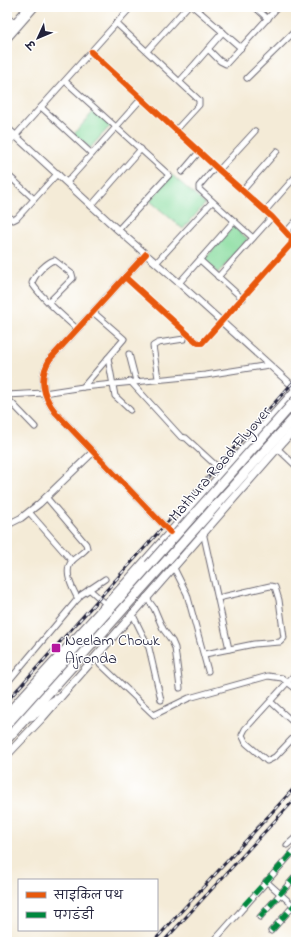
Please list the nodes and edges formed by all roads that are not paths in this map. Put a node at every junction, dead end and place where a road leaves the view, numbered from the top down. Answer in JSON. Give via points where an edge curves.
{"nodes":[{"id":1,"x":28,"y":7,"type":"edge"},
{"id":2,"x":35,"y":7,"type":"edge"},
{"id":3,"x":121,"y":7,"type":"edge"},
{"id":4,"x":130,"y":7,"type":"edge"},
{"id":5,"x":187,"y":7,"type":"edge"},
{"id":6,"x":194,"y":7,"type":"edge"},
{"id":7,"x":255,"y":7,"type":"edge"},
{"id":8,"x":278,"y":7,"type":"edge"},
{"id":9,"x":126,"y":12,"type":"junction"},
{"id":10,"x":7,"y":17,"type":"edge"},
{"id":11,"x":268,"y":19,"type":"junction"},
{"id":12,"x":14,"y":23,"type":"junction"},
{"id":13,"x":116,"y":23,"type":"junction"},
{"id":14,"x":296,"y":30,"type":"edge"},
{"id":15,"x":7,"y":31,"type":"edge"},
{"id":16,"x":223,"y":32,"type":"junction"},
{"id":17,"x":7,"y":39,"type":"edge"},
{"id":18,"x":241,"y":48,"type":"junction"},
{"id":19,"x":208,"y":49,"type":"junction"},
{"id":20,"x":147,"y":51,"type":"junction"},
{"id":21,"x":90,"y":52,"type":"junction"},
{"id":22,"x":247,"y":78,"type":"dead end"},
{"id":23,"x":65,"y":81,"type":"junction"},
{"id":24,"x":180,"y":81,"type":"junction"},
{"id":25,"x":142,"y":98,"type":"junction"},
{"id":26,"x":41,"y":107,"type":"junction"},
{"id":27,"x":116,"y":127,"type":"junction"},
{"id":28,"x":7,"y":128,"type":"edge"},
{"id":29,"x":176,"y":130,"type":"junction"},
{"id":30,"x":255,"y":131,"type":"dead end"},
{"id":31,"x":16,"y":135,"type":"junction"},
{"id":32,"x":7,"y":144,"type":"edge"},
{"id":33,"x":141,"y":149,"type":"junction"},
{"id":34,"x":277,"y":151,"type":"dead end"},
{"id":35,"x":199,"y":152,"type":"junction"},
{"id":36,"x":92,"y":154,"type":"junction"},
{"id":37,"x":217,"y":169,"type":"junction"},
{"id":38,"x":182,"y":172,"type":"dead end"},
{"id":39,"x":58,"y":173,"type":"junction"},
{"id":40,"x":7,"y":174,"type":"edge"},
{"id":41,"x":296,"y":176,"type":"edge"},
{"id":42,"x":67,"y":182,"type":"junction"},
{"id":43,"x":243,"y":190,"type":"junction"},
{"id":44,"x":34,"y":199,"type":"junction"},
{"id":45,"x":212,"y":202,"type":"junction"},
{"id":46,"x":91,"y":206,"type":"junction"},
{"id":47,"x":265,"y":210,"type":"junction"},
{"id":48,"x":7,"y":215,"type":"edge"},
{"id":49,"x":272,"y":217,"type":"junction"},
{"id":50,"x":234,"y":221,"type":"junction"},
{"id":51,"x":296,"y":221,"type":"edge"},
{"id":52,"x":118,"y":230,"type":"junction"},
{"id":53,"x":287,"y":231,"type":"junction"},
{"id":54,"x":253,"y":238,"type":"junction"},
{"id":55,"x":146,"y":254,"type":"junction"},
{"id":56,"x":200,"y":260,"type":"junction"},
{"id":57,"x":156,"y":263,"type":"junction"},
{"id":58,"x":125,"y":277,"type":"junction"},
{"id":59,"x":218,"y":277,"type":"junction"},
{"id":60,"x":180,"y":283,"type":"junction"},
{"id":61,"x":243,"y":299,"type":"junction"},
{"id":62,"x":49,"y":302,"type":"junction"},
{"id":63,"x":93,"y":312,"type":"junction"},
{"id":64,"x":222,"y":322,"type":"junction"},
{"id":65,"x":77,"y":329,"type":"junction"},
{"id":66,"x":184,"y":339,"type":"dead end"},
{"id":67,"x":129,"y":354,"type":"dead end"},
{"id":68,"x":108,"y":358,"type":"junction"},
{"id":69,"x":269,"y":364,"type":"junction"},
{"id":70,"x":158,"y":378,"type":"junction"},
{"id":71,"x":130,"y":381,"type":"junction"},
{"id":72,"x":136,"y":381,"type":"junction"},
{"id":73,"x":113,"y":384,"type":"junction"},
{"id":74,"x":83,"y":387,"type":"junction"},
{"id":75,"x":296,"y":389,"type":"edge"},
{"id":76,"x":44,"y":393,"type":"junction"},
{"id":77,"x":7,"y":395,"type":"edge"},
{"id":78,"x":296,"y":400,"type":"edge"},
{"id":79,"x":281,"y":407,"type":"junction"},
{"id":80,"x":130,"y":410,"type":"dead end"},
{"id":81,"x":296,"y":413,"type":"edge"},
{"id":82,"x":296,"y":416,"type":"edge"},
{"id":83,"x":35,"y":427,"type":"dead end"},
{"id":84,"x":296,"y":427,"type":"edge"},
{"id":85,"x":277,"y":448,"type":"junction"},
{"id":86,"x":93,"y":452,"type":"junction"},
{"id":87,"x":296,"y":466,"type":"edge"},
{"id":88,"x":223,"y":472,"type":"junction"},
{"id":89,"x":46,"y":497,"type":"junction"},
{"id":90,"x":29,"y":512,"type":"junction"},
{"id":91,"x":7,"y":525,"type":"edge"},
{"id":92,"x":170,"y":532,"type":"junction"},
{"id":93,"x":203,"y":532,"type":"junction"},
{"id":94,"x":72,"y":561,"type":"junction"},
{"id":95,"x":173,"y":566,"type":"junction"},
{"id":96,"x":105,"y":579,"type":"dead end"},
{"id":97,"x":127,"y":581,"type":"junction"},
{"id":98,"x":89,"y":589,"type":"junction"},
{"id":99,"x":146,"y":597,"type":"junction"},
{"id":100,"x":218,"y":598,"type":"junction"},
{"id":101,"x":78,"y":599,"type":"junction"},
{"id":102,"x":106,"y":604,"type":"junction"},
{"id":103,"x":132,"y":613,"type":"junction"},
{"id":104,"x":101,"y":619,"type":"junction"},
{"id":105,"x":229,"y":649,"type":"junction"},
{"id":106,"x":205,"y":654,"type":"junction"},
{"id":107,"x":94,"y":658,"type":"junction"},
{"id":108,"x":208,"y":670,"type":"dead end"},
{"id":109,"x":296,"y":673,"type":"edge"},
{"id":110,"x":288,"y":681,"type":"junction"},
{"id":111,"x":7,"y":683,"type":"edge"},
{"id":112,"x":180,"y":688,"type":"dead end"},
{"id":113,"x":296,"y":689,"type":"edge"},
{"id":114,"x":56,"y":700,"type":"junction"},
{"id":115,"x":161,"y":700,"type":"dead end"},
{"id":116,"x":271,"y":702,"type":"junction"},
{"id":117,"x":7,"y":705,"type":"edge"},
{"id":118,"x":8,"y":713,"type":"edge"},
{"id":119,"x":23,"y":721,"type":"junction"},
{"id":120,"x":7,"y":724,"type":"edge"},
{"id":121,"x":296,"y":725,"type":"edge"},
{"id":122,"x":296,"y":735,"type":"edge"},
{"id":123,"x":7,"y":739,"type":"edge"},
{"id":124,"x":7,"y":755,"type":"edge"},
{"id":125,"x":296,"y":837,"type":"edge"},
{"id":126,"x":287,"y":846,"type":"dead end"},
{"id":127,"x":293,"y":852,"type":"dead end"},
{"id":128,"x":296,"y":876,"type":"edge"},
{"id":129,"x":266,"y":881,"type":"junction"},
{"id":130,"x":280,"y":893,"type":"junction"},
{"id":131,"x":295,"y":906,"type":"edge"},
{"id":132,"x":260,"y":916,"type":"dead end"},
{"id":133,"x":270,"y":931,"type":"dead end"},
{"id":134,"x":213,"y":942,"type":"edge"}],
"edges":[{"from":1,"to":12,"type":"street"},
{"from":2,"to":17,"type":"street"},
{"from":3,"to":9,"type":"street"},
{"from":4,"to":9,"type":"street"},
{"from":5,"to":20,"type":"street"},
{"from":6,"to":16,"type":"street"},
{"from":7,"to":11,"type":"street"},
{"from":8,"to":11,"type":"street"},
{"from":9,"to":13,"type":"street"},
{"from":10,"to":12,"type":"street"},
{"from":11,"to":18,"type":"street"},
{"from":12,"to":15,"type":"street"},
{"from":13,"to":20,"type":"street"},
{"from":13,"to":21,"type":"street"},
{"from":14,"to":22,"type":"street"},
{"from":16,"to":18,"type":"street"},
{"from":16,"to":19,"type":"street"},
{"from":18,"to":19,"type":"street","via":[[226,64]]},
{"from":19,"to":24,"type":"street"},
{"from":20,"to":24,"type":"street"},
{"from":21,"to":23,"type":"street"},
{"from":21,"to":25,"type":"street"},
{"from":23,"to":26,"type":"street"},
{"from":23,"to":27,"type":"street"},
{"from":24,"to":29,"type":"street","via":[[200,102]]},
{"from":25,"to":27,"type":"street"},
{"from":25,"to":29,"type":"street"},
{"from":26,"to":31,"type":"street"},
{"from":26,"to":36,"type":"street"},
{"from":27,"to":33,"type":"street"},
{"from":27,"to":36,"type":"street"},
{"from":28,"to":31,"type":"street"},
{"from":29,"to":35,"type":"street"},
{"from":30,"to":37,"type":"street"},
{"from":31,"to":32,"type":"street"},
{"from":31,"to":39,"type":"street"},
{"from":33,"to":46,"type":"street"},
{"from":33,"to":52,"type":"street","via":[[169,175]]},
{"from":34,"to":43,"type":"street"},
{"from":35,"to":37,"type":"street"},
{"from":35,"to":38,"type":"street"},
{"from":36,"to":42,"type":"street"},
{"from":37,"to":43,"type":"street"},
{"from":37,"to":45,"type":"street","via":[[199,188]]},
{"from":39,"to":42,"type":"street"},
{"from":39,"to":44,"type":"street"},
{"from":40,"to":44,"type":"street"},
{"from":41,"to":47,"type":"street"},
{"from":42,"to":46,"type":"street"},
{"from":43,"to":47,"type":"street"},
{"from":44,"to":48,"type":"street","via":[[15,219]]},
{"from":45,"to":50,"type":"street"},
{"from":45,"to":57,"type":"street"},
{"from":46,"to":52,"type":"street"},
{"from":47,"to":49,"type":"street"},
{"from":49,"to":53,"type":"street"},
{"from":49,"to":54,"type":"street"},
{"from":50,"to":54,"type":"street"},
{"from":50,"to":56,"type":"street"},
{"from":51,"to":53,"type":"street"},
{"from":52,"to":55,"type":"street"},
{"from":53,"to":61,"type":"street","via":[[292,239],[291,244]]},
{"from":54,"to":59,"type":"street"},
{"from":55,"to":57,"type":"street"},
{"from":55,"to":58,"type":"street"},
{"from":56,"to":59,"type":"street"},
{"from":56,"to":60,"type":"street"},
{"from":57,"to":60,"type":"street"},
{"from":58,"to":63,"type":"street"},
{"from":58,"to":64,"type":"street","via":[[198,343],[204,342]]},
{"from":59,"to":61,"type":"street"},
{"from":60,"to":64,"type":"street"},
{"from":61,"to":64,"type":"street"},
{"from":62,"to":62,"type":"street","via":[[32,283],[50,261],[54,260],[72,274],[73,278]]},
{"from":62,"to":65,"type":"street"},
{"from":63,"to":65,"type":"street"},
{"from":63,"to":68,"type":"street","via":[[124,339]]},
{"from":64,"to":69,"type":"street"},
{"from":65,"to":76,"type":"street","via":[[45,366]]},
{"from":66,"to":70,"type":"street","via":[[153,346]]},
{"from":67,"to":72,"type":"street"},
{"from":68,"to":73,"type":"street"},
{"from":68,"to":74,"type":"street"},
{"from":69,"to":70,"type":"street","via":[[206,375]]},
{"from":69,"to":75,"type":"street"},
{"from":70,"to":72,"type":"street"},
{"from":71,"to":72,"type":"street"},
{"from":71,"to":73,"type":"street"},
{"from":71,"to":88,"type":"street","via":[[181,437],[186,438]]},
{"from":73,"to":74,"type":"street"},
{"from":73,"to":80,"type":"street","via":[[115,396]]},
{"from":74,"to":76,"type":"street"},
{"from":75,"to":79,"type":"main road"},
{"from":76,"to":77,"type":"street"},
{"from":76,"to":86,"type":"street","via":[[56,413]]},
{"from":77,"to":83,"type":"street"},
{"from":78,"to":104,"type":"highway","name":"Mathura Road Flyover","bridge":true},
{"from":79,"to":81,"type":"main road","via":[[288,407]]},
{"from":79,"to":88,"type":"main road"},
{"from":82,"to":119,"type":"highway","name":"Mathura Road Flyover"},
{"from":84,"to":85,"type":"main road"},
{"from":85,"to":87,"type":"street"},
{"from":85,"to":93,"type":"main road"},
{"from":86,"to":89,"type":"street"},
{"from":86,"to":92,"type":"street"},
{"from":88,"to":92,"type":"main road"},
{"from":89,"to":90,"type":"street"},
{"from":89,"to":94,"type":"street","via":[[86,544],[85,550]]},
{"from":90,"to":91,"type":"street"},
{"from":90,"to":94,"type":"street"},
{"from":92,"to":97,"type":"main road"},
{"from":93,"to":95,"type":"main road"},
{"from":93,"to":100,"type":"street"},
{"from":94,"to":101,"type":"street","via":[[69,572]]},
{"from":95,"to":99,"type":"main road"},
{"from":95,"to":106,"type":"street","via":[[187,594]]},
{"from":96,"to":98,"type":"street","via":[[98,586]]},
{"from":97,"to":102,"type":"main road"},
{"from":97,"to":104,"type":"highway"},
{"from":98,"to":101,"type":"street"},
{"from":98,"to":102,"type":"street"},
{"from":99,"to":103,"type":"main road"},
{"from":99,"to":112,"type":"street","via":[[175,648]]},
{"from":100,"to":105,"type":"street"},
{"from":100,"to":105,"type":"street","via":[[273,586],[279,600],[283,641]]},
{"from":101,"to":111,"type":"street"},
{"from":102,"to":118,"type":"main road"},
{"from":103,"to":107,"type":"main road"},
{"from":103,"to":115,"type":"street","via":[[149,648]]},
{"from":104,"to":120,"type":"highway"},
{"from":105,"to":106,"type":"street"},
{"from":106,"to":108,"type":"street"},
{"from":107,"to":110,"type":"street","via":[[154,715],[189,698],[268,676]]},
{"from":107,"to":114,"type":"main road"},
{"from":109,"to":110,"type":"street"},
{"from":110,"to":113,"type":"street"},
{"from":110,"to":116,"type":"street"},
{"from":114,"to":119,"type":"highway"},
{"from":114,"to":124,"type":"main road"},
{"from":116,"to":121,"type":"street"},
{"from":116,"to":122,"type":"street","via":[[244,729],[243,739],[267,761],[275,757]]},
{"from":117,"to":118,"type":"street"},
{"from":119,"to":123,"type":"highway"},
{"from":125,"to":126,"type":"street"},
{"from":127,"to":129,"type":"street"},
{"from":128,"to":130,"type":"street"},
{"from":129,"to":130,"type":"street"},
{"from":129,"to":134,"type":"street"},
{"from":130,"to":131,"type":"street"},
{"from":130,"to":132,"type":"street"},
{"from":131,"to":133,"type":"street"}]}
